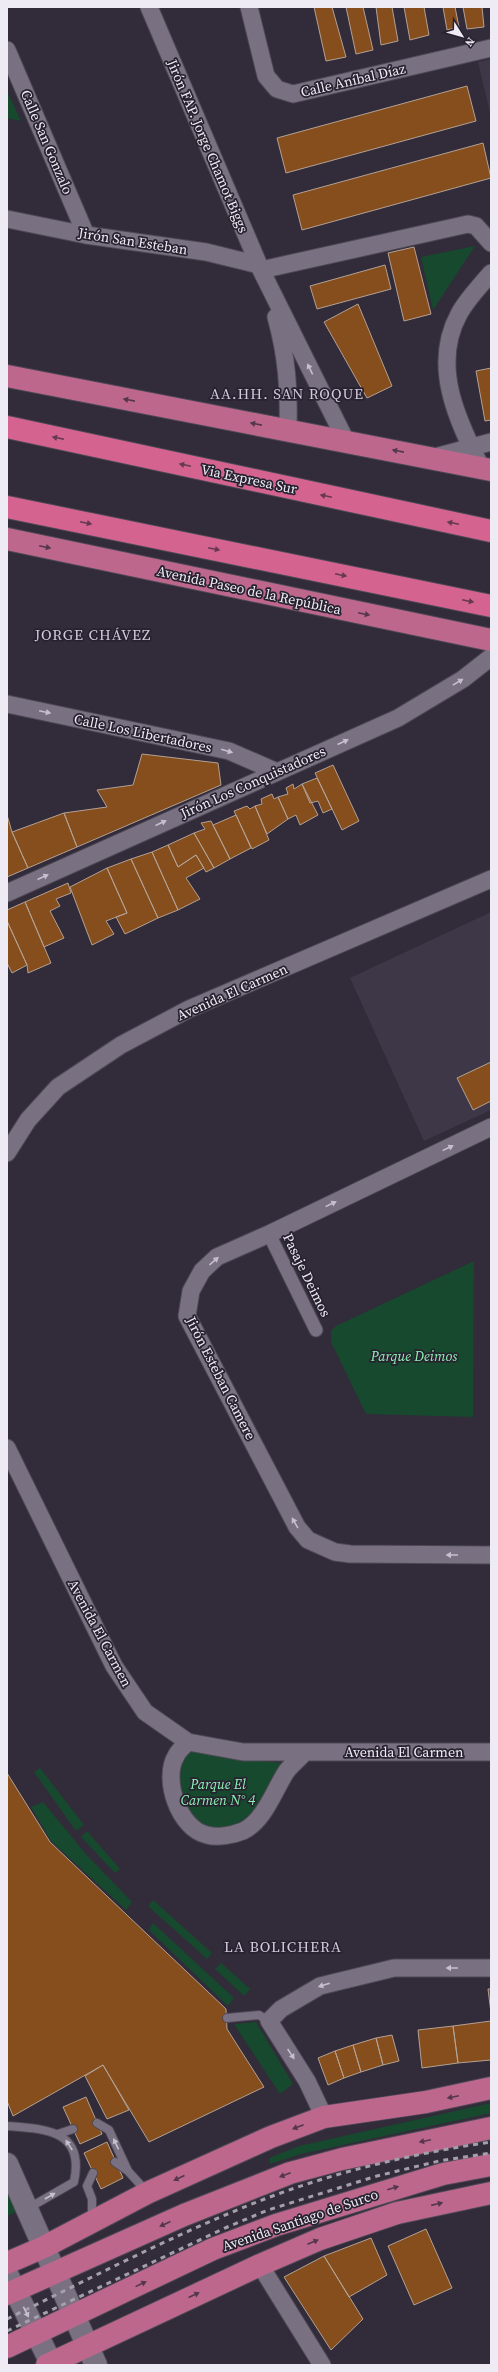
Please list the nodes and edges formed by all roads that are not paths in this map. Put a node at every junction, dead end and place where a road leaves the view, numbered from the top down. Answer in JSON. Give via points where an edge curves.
{"nodes":[{"id":1,"x":149,"y":7,"type":"edge"},
{"id":2,"x":249,"y":7,"type":"edge"},
{"id":3,"x":491,"y":48,"type":"edge"},
{"id":4,"x":7,"y":50,"type":"edge"},
{"id":5,"x":7,"y":219,"type":"edge"},
{"id":6,"x":86,"y":235,"type":"junction"},
{"id":7,"x":491,"y":243,"type":"edge"},
{"id":8,"x":263,"y":273,"type":"junction"},
{"id":9,"x":491,"y":273,"type":"edge"},
{"id":10,"x":7,"y":376,"type":"edge"},
{"id":11,"x":7,"y":427,"type":"edge"},
{"id":12,"x":288,"y":430,"type":"junction"},
{"id":13,"x":346,"y":441,"type":"junction"},
{"id":14,"x":491,"y":442,"type":"edge"},
{"id":15,"x":470,"y":447,"type":"junction"},
{"id":16,"x":431,"y":458,"type":"junction"},
{"id":17,"x":486,"y":468,"type":"edge"},
{"id":18,"x":7,"y":506,"type":"edge"},
{"id":19,"x":491,"y":531,"type":"edge"},
{"id":20,"x":7,"y":539,"type":"edge"},
{"id":21,"x":491,"y":606,"type":"edge"},
{"id":22,"x":491,"y":640,"type":"edge"},
{"id":23,"x":491,"y":657,"type":"edge"},
{"id":24,"x":7,"y":704,"type":"edge"},
{"id":25,"x":275,"y":771,"type":"junction"},
{"id":26,"x":491,"y":879,"type":"edge"},
{"id":27,"x":7,"y":893,"type":"edge"},
{"id":28,"x":491,"y":1127,"type":"edge"},
{"id":29,"x":7,"y":1153,"type":"edge"},
{"id":30,"x":269,"y":1234,"type":"junction"},
{"id":31,"x":316,"y":1330,"type":"dead end"},
{"id":32,"x":7,"y":1448,"type":"edge"},
{"id":33,"x":491,"y":1555,"type":"edge"},
{"id":34,"x":188,"y":1742,"type":"junction"},
{"id":35,"x":305,"y":1752,"type":"junction"},
{"id":36,"x":491,"y":1752,"type":"edge"},
{"id":37,"x":491,"y":1968,"type":"edge"},
{"id":38,"x":227,"y":2018,"type":"dead end"},
{"id":39,"x":269,"y":2021,"type":"junction"},
{"id":40,"x":491,"y":2088,"type":"edge"},
{"id":41,"x":324,"y":2117,"type":"junction"},
{"id":42,"x":97,"y":2123,"type":"dead end"},
{"id":43,"x":7,"y":2126,"type":"edge"},
{"id":44,"x":491,"y":2128,"type":"edge"},
{"id":45,"x":73,"y":2129,"type":"dead end"},
{"id":46,"x":58,"y":2134,"type":"junction"},
{"id":47,"x":116,"y":2162,"type":"dead end"},
{"id":48,"x":7,"y":2164,"type":"edge"},
{"id":49,"x":491,"y":2165,"type":"edge"},
{"id":50,"x":128,"y":2171,"type":"junction"},
{"id":51,"x":93,"y":2173,"type":"dead end"},
{"id":52,"x":74,"y":2182,"type":"junction"},
{"id":53,"x":87,"y":2186,"type":"junction"},
{"id":54,"x":147,"y":2193,"type":"junction"},
{"id":55,"x":491,"y":2194,"type":"edge"},
{"id":56,"x":27,"y":2209,"type":"junction"},
{"id":57,"x":92,"y":2221,"type":"junction"},
{"id":58,"x":44,"y":2247,"type":"junction"},
{"id":59,"x":7,"y":2263,"type":"edge"},
{"id":60,"x":260,"y":2265,"type":"junction"},
{"id":61,"x":56,"y":2273,"type":"junction"},
{"id":62,"x":10,"y":2286,"type":"edge"},
{"id":63,"x":75,"y":2316,"type":"junction"},
{"id":64,"x":36,"y":2334,"type":"junction"},
{"id":65,"x":88,"y":2345,"type":"junction"},
{"id":66,"x":7,"y":2347,"type":"edge"},
{"id":67,"x":50,"y":2364,"type":"edge"},
{"id":68,"x":96,"y":2365,"type":"edge"},
{"id":69,"x":322,"y":2365,"type":"edge"}],
"edges":[{"from":1,"to":8,"type":"street","name":"Jirón FAP. Jorge Chamot Biggs"},
{"from":2,"to":3,"type":"street","name":"Calle Aníbal Díaz","via":[[266,76],[277,89],[292,94]]},
{"from":4,"to":6,"type":"street","name":"Calle San Gonzalo"},
{"from":5,"to":6,"type":"street","name":"Jirón San Esteban"},
{"from":6,"to":8,"type":"street","name":"Jirón San Esteban","via":[[206,252]]},
{"from":7,"to":8,"type":"street","name":"Jirón San Esteban","via":[[476,226],[468,224]]},
{"from":8,"to":12,"type":"street","name":"Jirón FAP. Jorge Chamot Biggs","via":[[285,352],[289,389]]},
{"from":13,"to":8,"type":"street","name":"Jirón FAP. Jorge Chamot Biggs","one_way":true},
{"from":9,"to":15,"type":"street","via":[[459,314],[449,341],[446,373],[454,409]]},
{"from":12,"to":10,"type":"main road","one_way":true},
{"from":19,"to":11,"type":"highway","name":"Via Expresa Sur","one_way":true},
{"from":12,"to":13,"type":"main road"},
{"from":16,"to":13,"type":"main road","one_way":true},
{"from":14,"to":15,"type":"street"},
{"from":15,"to":16,"type":"street"},
{"from":15,"to":17,"type":"street"},
{"from":16,"to":17,"type":"main road"},
{"from":18,"to":21,"type":"highway","one_way":true},
{"from":20,"to":22,"type":"main road","name":"Avenida Paseo de la República","one_way":true},
{"from":25,"to":23,"type":"street","name":"Jirón Los Conquistadores","one_way":true,"via":[[398,718],[463,679]]},
{"from":24,"to":25,"type":"street","name":"Calle Los Libertadores","one_way":true,"via":[[229,751]]},
{"from":27,"to":25,"type":"street","name":"Jirón Los Conquistadores","one_way":true},
{"from":26,"to":29,"type":"street","name":"Avenida El Carmen","via":[[189,1009],[121,1045],[58,1087],[28,1120]]},
{"from":30,"to":28,"type":"street","name":"Jirón Esteban Camere","one_way":true},
{"from":30,"to":31,"type":"street","name":"Pasaje Deimos"},
{"from":33,"to":30,"type":"street","name":"Jirón Esteban Camere","one_way":true,"via":[[335,1552],[308,1540],[297,1527],[187,1316],[190,1291],[202,1271],[218,1257]]},
{"from":32,"to":34,"type":"street","name":"Avenida El Carmen","via":[[114,1666],[145,1712]]},
{"from":34,"to":35,"type":"street","name":"Avenida El Carmen","via":[[243,1752]]},
{"from":34,"to":35,"type":"street","via":[[175,1756],[171,1779],[175,1805],[189,1824],[206,1835],[226,1836],[244,1830],[258,1818],[287,1771]]},
{"from":35,"to":36,"type":"street","name":"Avenida El Carmen"},
{"from":37,"to":39,"type":"street","one_way":true,"via":[[394,1968],[320,1986],[281,2009]]},
{"from":38,"to":39,"type":"lane","via":[[258,2015]]},
{"from":39,"to":41,"type":"street","one_way":true,"via":[[307,2081]]},
{"from":40,"to":41,"type":"main road","one_way":true,"via":[[426,2102]]},
{"from":41,"to":54,"type":"main road","one_way":true},
{"from":50,"to":42,"type":"lane","one_way":true,"via":[[109,2130]]},
{"from":43,"to":46,"type":"lane","via":[[46,2129]]},
{"from":44,"to":61,"type":"main road","one_way":true,"via":[[342,2159],[290,2173],[184,2215]]},
{"from":45,"to":46,"type":"lane"},
{"from":52,"to":46,"type":"lane","one_way":true,"via":[[76,2157],[69,2143]]},
{"from":47,"to":50,"type":"lane"},
{"from":48,"to":56,"type":"main road"},
{"from":63,"to":49,"type":"main road","name":"Avenida Santiago de Surco","one_way":true,"via":[[213,2249],[276,2225],[442,2174]]},
{"from":50,"to":54,"type":"lane"},
{"from":51,"to":53,"type":"lane"},
{"from":52,"to":53,"type":"lane"},
{"from":56,"to":52,"type":"lane","one_way":true},
{"from":53,"to":57,"type":"lane","via":[[92,2199]]},
{"from":54,"to":57,"type":"main road"},
{"from":60,"to":55,"type":"main road","name":"Avenida Santiago de Surco","one_way":true,"via":[[320,2239],[397,2213]]},
{"from":56,"to":58,"type":"main road"},
{"from":57,"to":58,"type":"main road"},
{"from":58,"to":59,"type":"main road"},
{"from":58,"to":61,"type":"main road"},
{"from":65,"to":60,"type":"main road","name":"Avenida Santiago de Surco","one_way":true},
{"from":60,"to":69,"type":"street"},
{"from":61,"to":62,"type":"main road"},
{"from":61,"to":63,"type":"main road"},
{"from":62,"to":64,"type":"main road","one_way":true},
{"from":63,"to":64,"type":"main road","name":"Avenida Santiago de Surco"},
{"from":63,"to":65,"type":"main road"},
{"from":64,"to":66,"type":"main road","name":"Avenida Santiago de Surco"},
{"from":64,"to":67,"type":"main road"},
{"from":65,"to":67,"type":"main road","name":"Avenida Santiago de Surco"},
{"from":65,"to":68,"type":"main road"}]}
